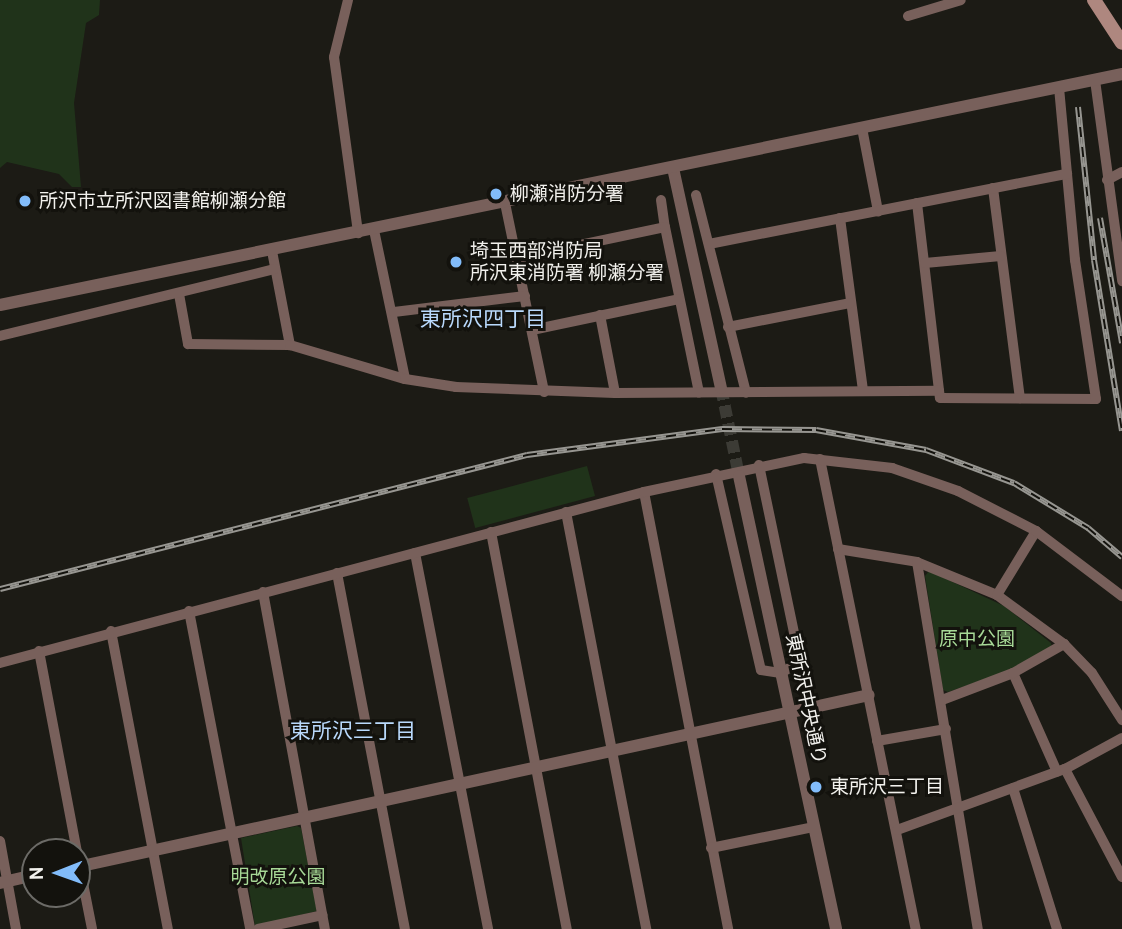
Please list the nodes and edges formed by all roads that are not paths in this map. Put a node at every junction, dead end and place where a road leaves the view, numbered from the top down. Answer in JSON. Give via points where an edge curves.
{"nodes":[{"id":1,"x":348,"y":0,"type":"edge"},
{"id":2,"x":961,"y":0,"type":"edge"},
{"id":3,"x":1097,"y":1,"type":"edge"},
{"id":4,"x":908,"y":16,"type":"dead end"},
{"id":5,"x":1122,"y":43,"type":"edge"},
{"id":6,"x":1122,"y":74,"type":"edge"},
{"id":7,"x":1096,"y":80,"type":"junction"},
{"id":8,"x":1059,"y":88,"type":"junction"},
{"id":9,"x":862,"y":128,"type":"junction"},
{"id":10,"x":673,"y":168,"type":"junction"},
{"id":11,"x":1122,"y":172,"type":"edge"},
{"id":12,"x":1067,"y":174,"type":"junction"},
{"id":13,"x":1107,"y":180,"type":"junction"},
{"id":14,"x":993,"y":188,"type":"junction"},
{"id":15,"x":696,"y":195,"type":"dead end"},
{"id":16,"x":660,"y":200,"type":"dead end"},
{"id":17,"x":505,"y":203,"type":"junction"},
{"id":18,"x":917,"y":203,"type":"junction"},
{"id":19,"x":878,"y":211,"type":"junction"},
{"id":20,"x":840,"y":218,"type":"junction"},
{"id":21,"x":665,"y":227,"type":"junction"},
{"id":22,"x":374,"y":230,"type":"junction"},
{"id":23,"x":358,"y":233,"type":"junction"},
{"id":24,"x":709,"y":244,"type":"junction"},
{"id":25,"x":272,"y":251,"type":"junction"},
{"id":26,"x":1001,"y":256,"type":"junction"},
{"id":27,"x":518,"y":258,"type":"junction"},
{"id":28,"x":925,"y":263,"type":"junction"},
{"id":29,"x":275,"y":269,"type":"junction"},
{"id":30,"x":1122,"y":281,"type":"edge"},
{"id":31,"x":179,"y":294,"type":"junction"},
{"id":32,"x":525,"y":296,"type":"junction"},
{"id":33,"x":679,"y":299,"type":"junction"},
{"id":34,"x":850,"y":303,"type":"junction"},
{"id":35,"x":0,"y":305,"type":"edge"},
{"id":36,"x":394,"y":312,"type":"junction"},
{"id":37,"x":600,"y":315,"type":"junction"},
{"id":38,"x":728,"y":327,"type":"junction"},
{"id":39,"x":532,"y":330,"type":"junction"},
{"id":40,"x":0,"y":336,"type":"edge"},
{"id":41,"x":290,"y":345,"type":"junction"},
{"id":42,"x":405,"y":379,"type":"junction"},
{"id":43,"x":721,"y":388,"type":"tunnel mouth"},
{"id":44,"x":863,"y":390,"type":"junction"},
{"id":45,"x":939,"y":391,"type":"junction"},
{"id":46,"x":544,"y":392,"type":"junction"},
{"id":47,"x":615,"y":393,"type":"junction"},
{"id":48,"x":699,"y":393,"type":"junction"},
{"id":49,"x":746,"y":393,"type":"junction"},
{"id":50,"x":1020,"y":398,"type":"junction"},
{"id":51,"x":820,"y":458,"type":"junction"},
{"id":52,"x":759,"y":465,"type":"junction"},
{"id":53,"x":716,"y":474,"type":"junction"},
{"id":54,"x":739,"y":476,"type":"tunnel mouth"},
{"id":55,"x":644,"y":492,"type":"junction"},
{"id":56,"x":566,"y":512,"type":"junction"},
{"id":57,"x":1036,"y":531,"type":"junction"},
{"id":58,"x":491,"y":532,"type":"junction"},
{"id":59,"x":838,"y":549,"type":"junction"},
{"id":60,"x":415,"y":553,"type":"junction"},
{"id":61,"x":917,"y":562,"type":"junction"},
{"id":62,"x":337,"y":573,"type":"junction"},
{"id":63,"x":263,"y":592,"type":"junction"},
{"id":64,"x":997,"y":596,"type":"junction"},
{"id":65,"x":1122,"y":596,"type":"edge"},
{"id":66,"x":189,"y":611,"type":"junction"},
{"id":67,"x":111,"y":632,"type":"junction"},
{"id":68,"x":1064,"y":644,"type":"junction"},
{"id":69,"x":39,"y":651,"type":"junction"},
{"id":70,"x":0,"y":663,"type":"edge"},
{"id":71,"x":782,"y":673,"type":"junction"},
{"id":72,"x":1013,"y":673,"type":"junction"},
{"id":73,"x":869,"y":695,"type":"junction"},
{"id":74,"x":942,"y":700,"type":"junction"},
{"id":75,"x":790,"y":712,"type":"junction"},
{"id":76,"x":1122,"y":720,"type":"edge"},
{"id":77,"x":946,"y":729,"type":"junction"},
{"id":78,"x":689,"y":734,"type":"junction"},
{"id":79,"x":1122,"y":738,"type":"edge"},
{"id":80,"x":877,"y":741,"type":"junction"},
{"id":81,"x":612,"y":751,"type":"junction"},
{"id":82,"x":536,"y":767,"type":"junction"},
{"id":83,"x":1061,"y":771,"type":"junction"},
{"id":84,"x":461,"y":783,"type":"junction"},
{"id":85,"x":1013,"y":788,"type":"junction"},
{"id":86,"x":381,"y":800,"type":"junction"},
{"id":87,"x":959,"y":808,"type":"junction"},
{"id":88,"x":306,"y":817,"type":"junction"},
{"id":89,"x":813,"y":827,"type":"junction"},
{"id":90,"x":897,"y":830,"type":"junction"},
{"id":91,"x":232,"y":833,"type":"junction"},
{"id":92,"x":74,"y":838,"type":"edge"},
{"id":93,"x":0,"y":841,"type":"edge"},
{"id":94,"x":711,"y":848,"type":"junction"},
{"id":95,"x":153,"y":849,"type":"junction"},
{"id":96,"x":91,"y":858,"type":"edge"},
{"id":97,"x":1122,"y":877,"type":"edge"},
{"id":98,"x":4,"y":882,"type":"edge"},
{"id":99,"x":88,"y":908,"type":"edge"},
{"id":100,"x":323,"y":915,"type":"junction"},
{"id":101,"x":16,"y":929,"type":"edge"},
{"id":102,"x":92,"y":929,"type":"edge"},
{"id":103,"x":168,"y":929,"type":"edge"},
{"id":104,"x":250,"y":929,"type":"edge"},
{"id":105,"x":258,"y":929,"type":"edge"},
{"id":106,"x":325,"y":929,"type":"edge"},
{"id":107,"x":405,"y":929,"type":"edge"},
{"id":108,"x":488,"y":929,"type":"edge"},
{"id":109,"x":567,"y":929,"type":"edge"},
{"id":110,"x":646,"y":929,"type":"edge"},
{"id":111,"x":728,"y":929,"type":"edge"},
{"id":112,"x":836,"y":929,"type":"edge"},
{"id":113,"x":916,"y":929,"type":"edge"},
{"id":114,"x":978,"y":929,"type":"edge"},
{"id":115,"x":1057,"y":929,"type":"edge"}],
"edges":[{"from":1,"to":23,"type":"street","via":[[334,57]]},
{"from":2,"to":4,"type":"street"},
{"from":3,"to":5,"type":"main road"},
{"from":6,"to":7,"type":"street"},
{"from":7,"to":8,"type":"street"},
{"from":7,"to":13,"type":"street"},
{"from":8,"to":9,"type":"street"},
{"from":8,"to":12,"type":"street"},
{"from":9,"to":10,"type":"street"},
{"from":9,"to":19,"type":"street"},
{"from":10,"to":17,"type":"street"},
{"from":10,"to":43,"type":"street"},
{"from":11,"to":13,"type":"street"},
{"from":12,"to":14,"type":"street"},
{"from":12,"to":50,"type":"street","via":[[1096,399]]},
{"from":13,"to":30,"type":"street"},
{"from":14,"to":18,"type":"street"},
{"from":14,"to":26,"type":"street"},
{"from":15,"to":24,"type":"street"},
{"from":16,"to":21,"type":"street"},
{"from":17,"to":22,"type":"street"},
{"from":17,"to":27,"type":"street"},
{"from":18,"to":19,"type":"street"},
{"from":18,"to":28,"type":"street"},
{"from":19,"to":20,"type":"street"},
{"from":20,"to":24,"type":"street"},
{"from":20,"to":34,"type":"street"},
{"from":21,"to":27,"type":"street"},
{"from":21,"to":33,"type":"street"},
{"from":22,"to":23,"type":"street"},
{"from":22,"to":36,"type":"street"},
{"from":23,"to":25,"type":"street"},
{"from":24,"to":38,"type":"street"},
{"from":25,"to":29,"type":"street"},
{"from":25,"to":35,"type":"street"},
{"from":26,"to":28,"type":"street"},
{"from":26,"to":50,"type":"street"},
{"from":27,"to":32,"type":"street"},
{"from":28,"to":45,"type":"street"},
{"from":29,"to":31,"type":"street"},
{"from":29,"to":41,"type":"street"},
{"from":31,"to":40,"type":"street"},
{"from":31,"to":41,"type":"street","via":[[188,344]]},
{"from":32,"to":36,"type":"street"},
{"from":32,"to":39,"type":"street"},
{"from":33,"to":37,"type":"street"},
{"from":33,"to":48,"type":"street"},
{"from":34,"to":38,"type":"street"},
{"from":34,"to":44,"type":"street"},
{"from":36,"to":42,"type":"street"},
{"from":37,"to":39,"type":"street"},
{"from":37,"to":47,"type":"street"},
{"from":38,"to":49,"type":"street"},
{"from":39,"to":46,"type":"street"},
{"from":41,"to":42,"type":"street"},
{"from":42,"to":46,"type":"street"},
{"from":44,"to":45,"type":"street"},
{"from":44,"to":49,"type":"street"},
{"from":45,"to":50,"type":"street","via":[[940,398]]},
{"from":46,"to":47,"type":"street"},
{"from":47,"to":48,"type":"street"},
{"from":48,"to":49,"type":"street"},
{"from":51,"to":52,"type":"street"},
{"from":51,"to":57,"type":"street","via":[[881,465],[924,477]]},
{"from":51,"to":59,"type":"street"},
{"from":52,"to":53,"type":"street"},
{"from":52,"to":71,"type":"street","via":[[797,647],[796,664]]},
{"from":53,"to":55,"type":"street"},
{"from":53,"to":71,"type":"street","via":[[761,670]]},
{"from":54,"to":71,"type":"street","name":"東所沢中央通り"},
{"from":55,"to":56,"type":"street"},
{"from":55,"to":78,"type":"street"},
{"from":56,"to":58,"type":"street"},
{"from":56,"to":81,"type":"street"},
{"from":57,"to":64,"type":"street"},
{"from":57,"to":65,"type":"street"},
{"from":58,"to":60,"type":"street"},
{"from":58,"to":82,"type":"street"},
{"from":59,"to":61,"type":"street"},
{"from":59,"to":73,"type":"street"},
{"from":60,"to":62,"type":"street"},
{"from":60,"to":84,"type":"street"},
{"from":61,"to":64,"type":"street"},
{"from":61,"to":74,"type":"street"},
{"from":62,"to":63,"type":"street"},
{"from":62,"to":86,"type":"street"},
{"from":63,"to":66,"type":"street"},
{"from":63,"to":88,"type":"street"},
{"from":64,"to":68,"type":"street"},
{"from":66,"to":67,"type":"street"},
{"from":66,"to":91,"type":"street"},
{"from":67,"to":69,"type":"street"},
{"from":67,"to":95,"type":"street"},
{"from":68,"to":72,"type":"street"},
{"from":68,"to":76,"type":"street","via":[[1092,673]]},
{"from":69,"to":70,"type":"street"},
{"from":69,"to":92,"type":"street"},
{"from":71,"to":75,"type":"street","name":"東所沢中央通り"},
{"from":72,"to":74,"type":"street"},
{"from":72,"to":83,"type":"street"},
{"from":73,"to":75,"type":"street"},
{"from":73,"to":80,"type":"street"},
{"from":74,"to":77,"type":"street"},
{"from":75,"to":78,"type":"street"},
{"from":75,"to":89,"type":"street","name":"東所沢中央通り"},
{"from":77,"to":80,"type":"street"},
{"from":77,"to":87,"type":"street"},
{"from":78,"to":81,"type":"street"},
{"from":78,"to":94,"type":"street"},
{"from":79,"to":83,"type":"street"},
{"from":80,"to":90,"type":"street"},
{"from":81,"to":82,"type":"street"},
{"from":81,"to":110,"type":"street"},
{"from":82,"to":84,"type":"street"},
{"from":82,"to":109,"type":"street"},
{"from":83,"to":85,"type":"street"},
{"from":83,"to":97,"type":"street"},
{"from":84,"to":86,"type":"street"},
{"from":84,"to":108,"type":"street"},
{"from":85,"to":87,"type":"street"},
{"from":85,"to":115,"type":"street"},
{"from":86,"to":88,"type":"street"},
{"from":86,"to":107,"type":"street"},
{"from":87,"to":90,"type":"street"},
{"from":87,"to":114,"type":"street"},
{"from":88,"to":91,"type":"street"},
{"from":88,"to":100,"type":"street"},
{"from":89,"to":94,"type":"street"},
{"from":89,"to":112,"type":"street","name":"東所沢中央通り"},
{"from":90,"to":113,"type":"street"},
{"from":91,"to":95,"type":"street"},
{"from":91,"to":104,"type":"street"},
{"from":93,"to":98,"type":"street"},
{"from":94,"to":111,"type":"street"},
{"from":95,"to":96,"type":"street"},
{"from":95,"to":103,"type":"street"},
{"from":98,"to":101,"type":"street"},
{"from":99,"to":102,"type":"street"},
{"from":100,"to":105,"type":"street"},
{"from":100,"to":106,"type":"street"}]}
